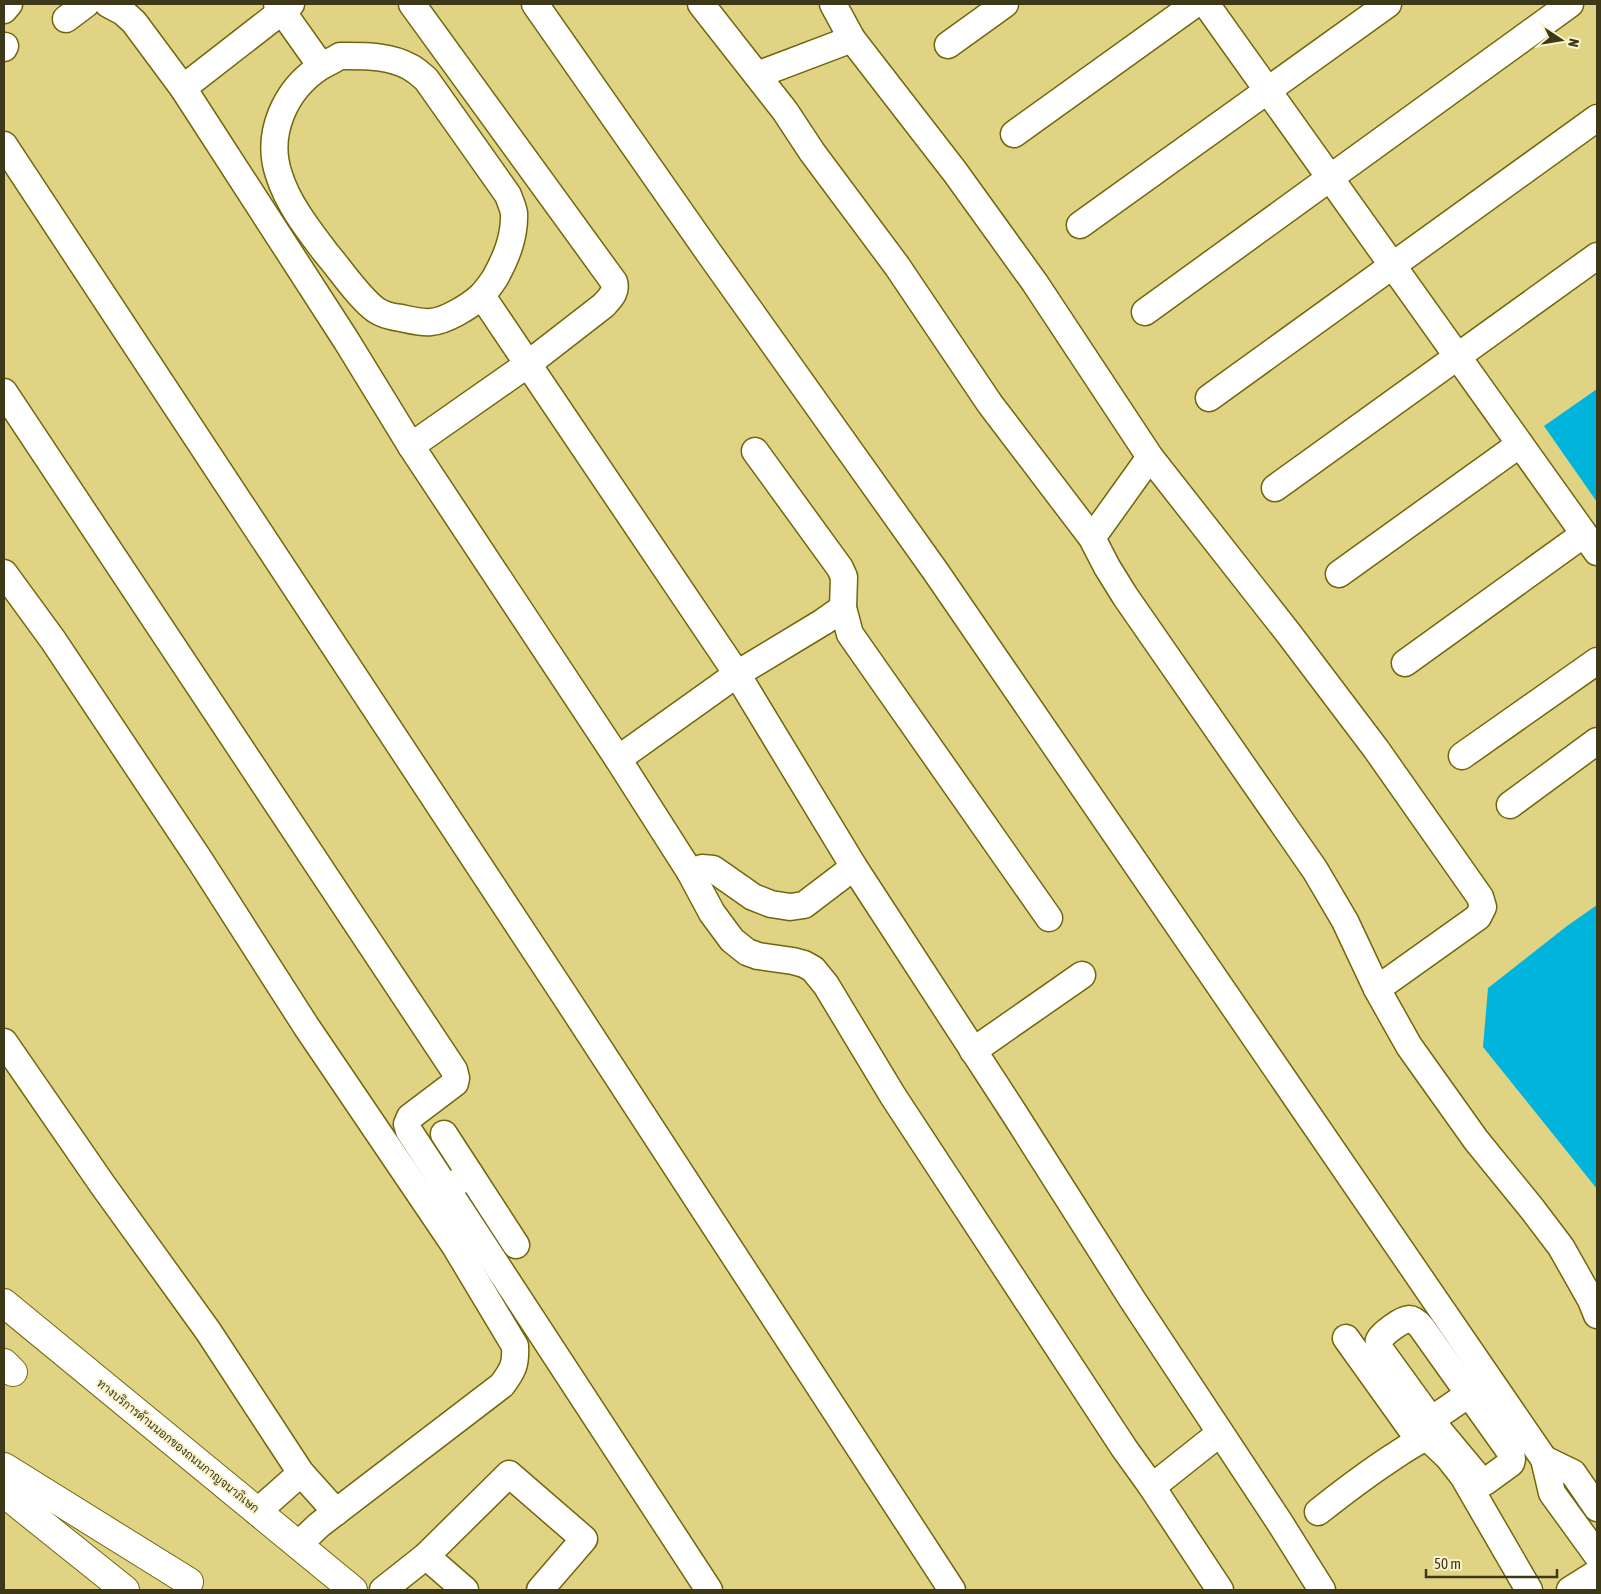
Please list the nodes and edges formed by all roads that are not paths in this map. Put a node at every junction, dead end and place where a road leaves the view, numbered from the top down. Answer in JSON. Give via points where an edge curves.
{"nodes":[{"id":1,"x":9,"y":4,"type":"edge"},
{"id":2,"x":86,"y":4,"type":"edge"},
{"id":3,"x":108,"y":4,"type":"edge"},
{"id":4,"x":412,"y":4,"type":"edge"},
{"id":5,"x":535,"y":4,"type":"edge"},
{"id":6,"x":701,"y":4,"type":"edge"},
{"id":7,"x":833,"y":4,"type":"edge"},
{"id":8,"x":1006,"y":4,"type":"edge"},
{"id":9,"x":1194,"y":4,"type":"edge"},
{"id":10,"x":1206,"y":4,"type":"edge"},
{"id":11,"x":1388,"y":4,"type":"edge"},
{"id":12,"x":1570,"y":4,"type":"edge"},
{"id":13,"x":283,"y":6,"type":"edge"},
{"id":14,"x":4,"y":10,"type":"edge"},
{"id":15,"x":66,"y":19,"type":"dead end"},
{"id":16,"x":852,"y":39,"type":"junction"},
{"id":17,"x":948,"y":45,"type":"dead end"},
{"id":18,"x":321,"y":66,"type":"junction"},
{"id":19,"x":757,"y":75,"type":"junction"},
{"id":20,"x":182,"y":88,"type":"junction"},
{"id":21,"x":1267,"y":90,"type":"junction"},
{"id":22,"x":1597,"y":118,"type":"edge"},
{"id":23,"x":1014,"y":134,"type":"dead end"},
{"id":24,"x":4,"y":145,"type":"edge"},
{"id":25,"x":1330,"y":178,"type":"junction"},
{"id":26,"x":1080,"y":224,"type":"dead end"},
{"id":27,"x":1597,"y":256,"type":"edge"},
{"id":28,"x":1393,"y":266,"type":"junction"},
{"id":29,"x":482,"y":296,"type":"junction"},
{"id":30,"x":1144,"y":312,"type":"dead end"},
{"id":31,"x":1458,"y":357,"type":"junction"},
{"id":32,"x":528,"y":364,"type":"junction"},
{"id":33,"x":1209,"y":398,"type":"dead end"},
{"id":34,"x":8,"y":409,"type":"edge"},
{"id":35,"x":1520,"y":444,"type":"junction"},
{"id":36,"x":412,"y":446,"type":"junction"},
{"id":37,"x":755,"y":451,"type":"dead end"},
{"id":38,"x":1150,"y":457,"type":"junction"},
{"id":39,"x":1276,"y":488,"type":"dead end"},
{"id":40,"x":1092,"y":538,"type":"junction"},
{"id":41,"x":1591,"y":543,"type":"edge"},
{"id":42,"x":4,"y":574,"type":"edge"},
{"id":43,"x":1339,"y":574,"type":"dead end"},
{"id":44,"x":843,"y":608,"type":"junction"},
{"id":45,"x":1597,"y":661,"type":"edge"},
{"id":46,"x":1405,"y":663,"type":"dead end"},
{"id":47,"x":737,"y":674,"type":"junction"},
{"id":48,"x":1597,"y":741,"type":"edge"},
{"id":49,"x":1462,"y":756,"type":"dead end"},
{"id":50,"x":618,"y":759,"type":"junction"},
{"id":51,"x":1510,"y":805,"type":"dead end"},
{"id":52,"x":854,"y":867,"type":"junction"},
{"id":53,"x":690,"y":872,"type":"junction"},
{"id":54,"x":1049,"y":918,"type":"dead end"},
{"id":55,"x":1082,"y":975,"type":"dead end"},
{"id":56,"x":1377,"y":990,"type":"junction"},
{"id":57,"x":4,"y":1042,"type":"edge"},
{"id":58,"x":973,"y":1052,"type":"junction"},
{"id":59,"x":444,"y":1134,"type":"dead end"},
{"id":60,"x":470,"y":1174,"type":"junction"},
{"id":61,"x":447,"y":1188,"type":"junction"},
{"id":62,"x":516,"y":1245,"type":"dead end"},
{"id":63,"x":4,"y":1303,"type":"edge"},
{"id":64,"x":1597,"y":1315,"type":"edge"},
{"id":65,"x":1346,"y":1338,"type":"dead end"},
{"id":66,"x":1469,"y":1394,"type":"junction"},
{"id":67,"x":1429,"y":1431,"type":"junction"},
{"id":68,"x":1220,"y":1433,"type":"junction"},
{"id":69,"x":1544,"y":1459,"type":"junction"},
{"id":70,"x":4,"y":1467,"type":"edge"},
{"id":71,"x":301,"y":1473,"type":"junction"},
{"id":72,"x":1152,"y":1487,"type":"junction"},
{"id":73,"x":4,"y":1493,"type":"edge"},
{"id":74,"x":1597,"y":1508,"type":"edge"},
{"id":75,"x":257,"y":1512,"type":"junction"},
{"id":76,"x":336,"y":1512,"type":"junction"},
{"id":77,"x":1318,"y":1512,"type":"dead end"},
{"id":78,"x":298,"y":1545,"type":"junction"},
{"id":79,"x":1597,"y":1555,"type":"edge"},
{"id":80,"x":426,"y":1556,"type":"junction"},
{"id":81,"x":1597,"y":1573,"type":"edge"},
{"id":82,"x":189,"y":1582,"type":"dead end"},
{"id":83,"x":125,"y":1590,"type":"edge"},
{"id":84,"x":353,"y":1590,"type":"edge"},
{"id":85,"x":383,"y":1590,"type":"edge"},
{"id":86,"x":465,"y":1590,"type":"edge"},
{"id":87,"x":540,"y":1590,"type":"edge"},
{"id":88,"x":709,"y":1590,"type":"edge"},
{"id":89,"x":952,"y":1590,"type":"edge"},
{"id":90,"x":1220,"y":1590,"type":"edge"},
{"id":91,"x":1322,"y":1590,"type":"edge"},
{"id":92,"x":1529,"y":1590,"type":"edge"},
{"id":93,"x":1570,"y":1590,"type":"edge"}],
"edges":[{"from":1,"to":14,"type":"street"},
{"from":2,"to":15,"type":"street"},
{"from":3,"to":20,"type":"street","via":[[134,22]]},
{"from":4,"to":32,"type":"street","via":[[614,282],[614,292],[604,305]]},
{"from":5,"to":69,"type":"street","via":[[936,572]]},
{"from":6,"to":19,"type":"street"},
{"from":7,"to":16,"type":"street"},
{"from":8,"to":17,"type":"street"},
{"from":9,"to":23,"type":"street"},
{"from":10,"to":21,"type":"street"},
{"from":11,"to":21,"type":"street"},
{"from":12,"to":25,"type":"street"},
{"from":13,"to":18,"type":"street"},
{"from":13,"to":20,"type":"street"},
{"from":16,"to":19,"type":"street"},
{"from":16,"to":38,"type":"street","via":[[955,172],[1035,283]]},
{"from":18,"to":29,"type":"street","via":[[340,56],[365,56],[390,58],[410,67],[426,79],[470,140],[508,195],[514,212],[505,261]]},
{"from":18,"to":29,"type":"street","via":[[287,100],[277,125],[274,146],[283,186],[311,233],[364,299],[376,310],[392,316],[431,322],[459,311]]},
{"from":19,"to":40,"type":"street","via":[[897,266],[990,404]]},
{"from":20,"to":36,"type":"street"},
{"from":21,"to":25,"type":"street"},
{"from":21,"to":26,"type":"street"},
{"from":22,"to":28,"type":"street"},
{"from":24,"to":89,"type":"street","via":[[566,996]]},
{"from":25,"to":28,"type":"street"},
{"from":25,"to":30,"type":"street"},
{"from":27,"to":31,"type":"street"},
{"from":28,"to":31,"type":"street"},
{"from":28,"to":33,"type":"street"},
{"from":29,"to":32,"type":"street"},
{"from":31,"to":35,"type":"street"},
{"from":31,"to":39,"type":"street"},
{"from":32,"to":36,"type":"street"},
{"from":32,"to":47,"type":"street"},
{"from":34,"to":61,"type":"street","via":[[454,1070],[455,1082],[410,1117],[407,1124]]},
{"from":35,"to":41,"type":"street"},
{"from":35,"to":43,"type":"street"},
{"from":36,"to":50,"type":"street"},
{"from":37,"to":44,"type":"street","via":[[840,568],[844,577]]},
{"from":38,"to":40,"type":"street"},
{"from":38,"to":56,"type":"street","via":[[1376,749],[1480,897],[1483,907],[1478,916]]},
{"from":40,"to":56,"type":"street","via":[[1125,596],[1315,870],[1345,921]]},
{"from":41,"to":46,"type":"street"},
{"from":42,"to":76,"type":"street","via":[[201,862],[306,1026],[454,1246],[515,1346],[516,1361],[502,1385]]},
{"from":44,"to":47,"type":"street"},
{"from":44,"to":54,"type":"street","via":[[850,634]]},
{"from":45,"to":49,"type":"street"},
{"from":47,"to":50,"type":"street"},
{"from":47,"to":52,"type":"street"},
{"from":48,"to":51,"type":"street"},
{"from":50,"to":53,"type":"street"},
{"from":52,"to":53,"type":"street","via":[[804,905],[790,908],[753,897],[713,869]]},
{"from":52,"to":58,"type":"street"},
{"from":53,"to":72,"type":"street","via":[[712,913],[739,947],[758,956],[793,960],[813,969],[826,986],[894,1096]]},
{"from":55,"to":58,"type":"street"},
{"from":56,"to":64,"type":"street","via":[[1410,1046],[1476,1140],[1561,1246]]},
{"from":57,"to":71,"type":"street","via":[[208,1331]]},
{"from":58,"to":68,"type":"street"},
{"from":59,"to":60,"type":"street"},
{"from":60,"to":61,"type":"street"},
{"from":60,"to":62,"type":"street"},
{"from":61,"to":88,"type":"street"},
{"from":63,"to":75,"type":"main road","name":"ทางบริการด้านนอกของถนนกาญจนาภิเษก"},
{"from":65,"to":67,"type":"street"},
{"from":66,"to":67,"type":"street"},
{"from":66,"to":67,"type":"street","via":[[1511,1453],[1511,1463],[1482,1482]]},
{"from":66,"to":67,"type":"street","via":[[1415,1321],[1404,1319],[1384,1334],[1379,1348]]},
{"from":67,"to":77,"type":"street"},
{"from":67,"to":92,"type":"street","via":[[1464,1476]]},
{"from":68,"to":72,"type":"street"},
{"from":68,"to":91,"type":"street"},
{"from":69,"to":74,"type":"street","via":[[1572,1473]]},
{"from":69,"to":79,"type":"street","via":[[1552,1493]]},
{"from":70,"to":82,"type":"main road"},
{"from":71,"to":75,"type":"street"},
{"from":71,"to":76,"type":"street"},
{"from":72,"to":90,"type":"street"},
{"from":73,"to":83,"type":"main road"},
{"from":75,"to":78,"type":"main road","name":"ทางบริการด้านนอกของถนนกาญจนาภิเษก"},
{"from":76,"to":78,"type":"street"},
{"from":78,"to":84,"type":"main road","name":"ทางบริการด้านนอกของถนนกาญจนาภิเษก"},
{"from":80,"to":85,"type":"street"},
{"from":80,"to":86,"type":"street"},
{"from":80,"to":87,"type":"street","via":[[509,1474],[584,1539]]},
{"from":81,"to":93,"type":"street"}]}
